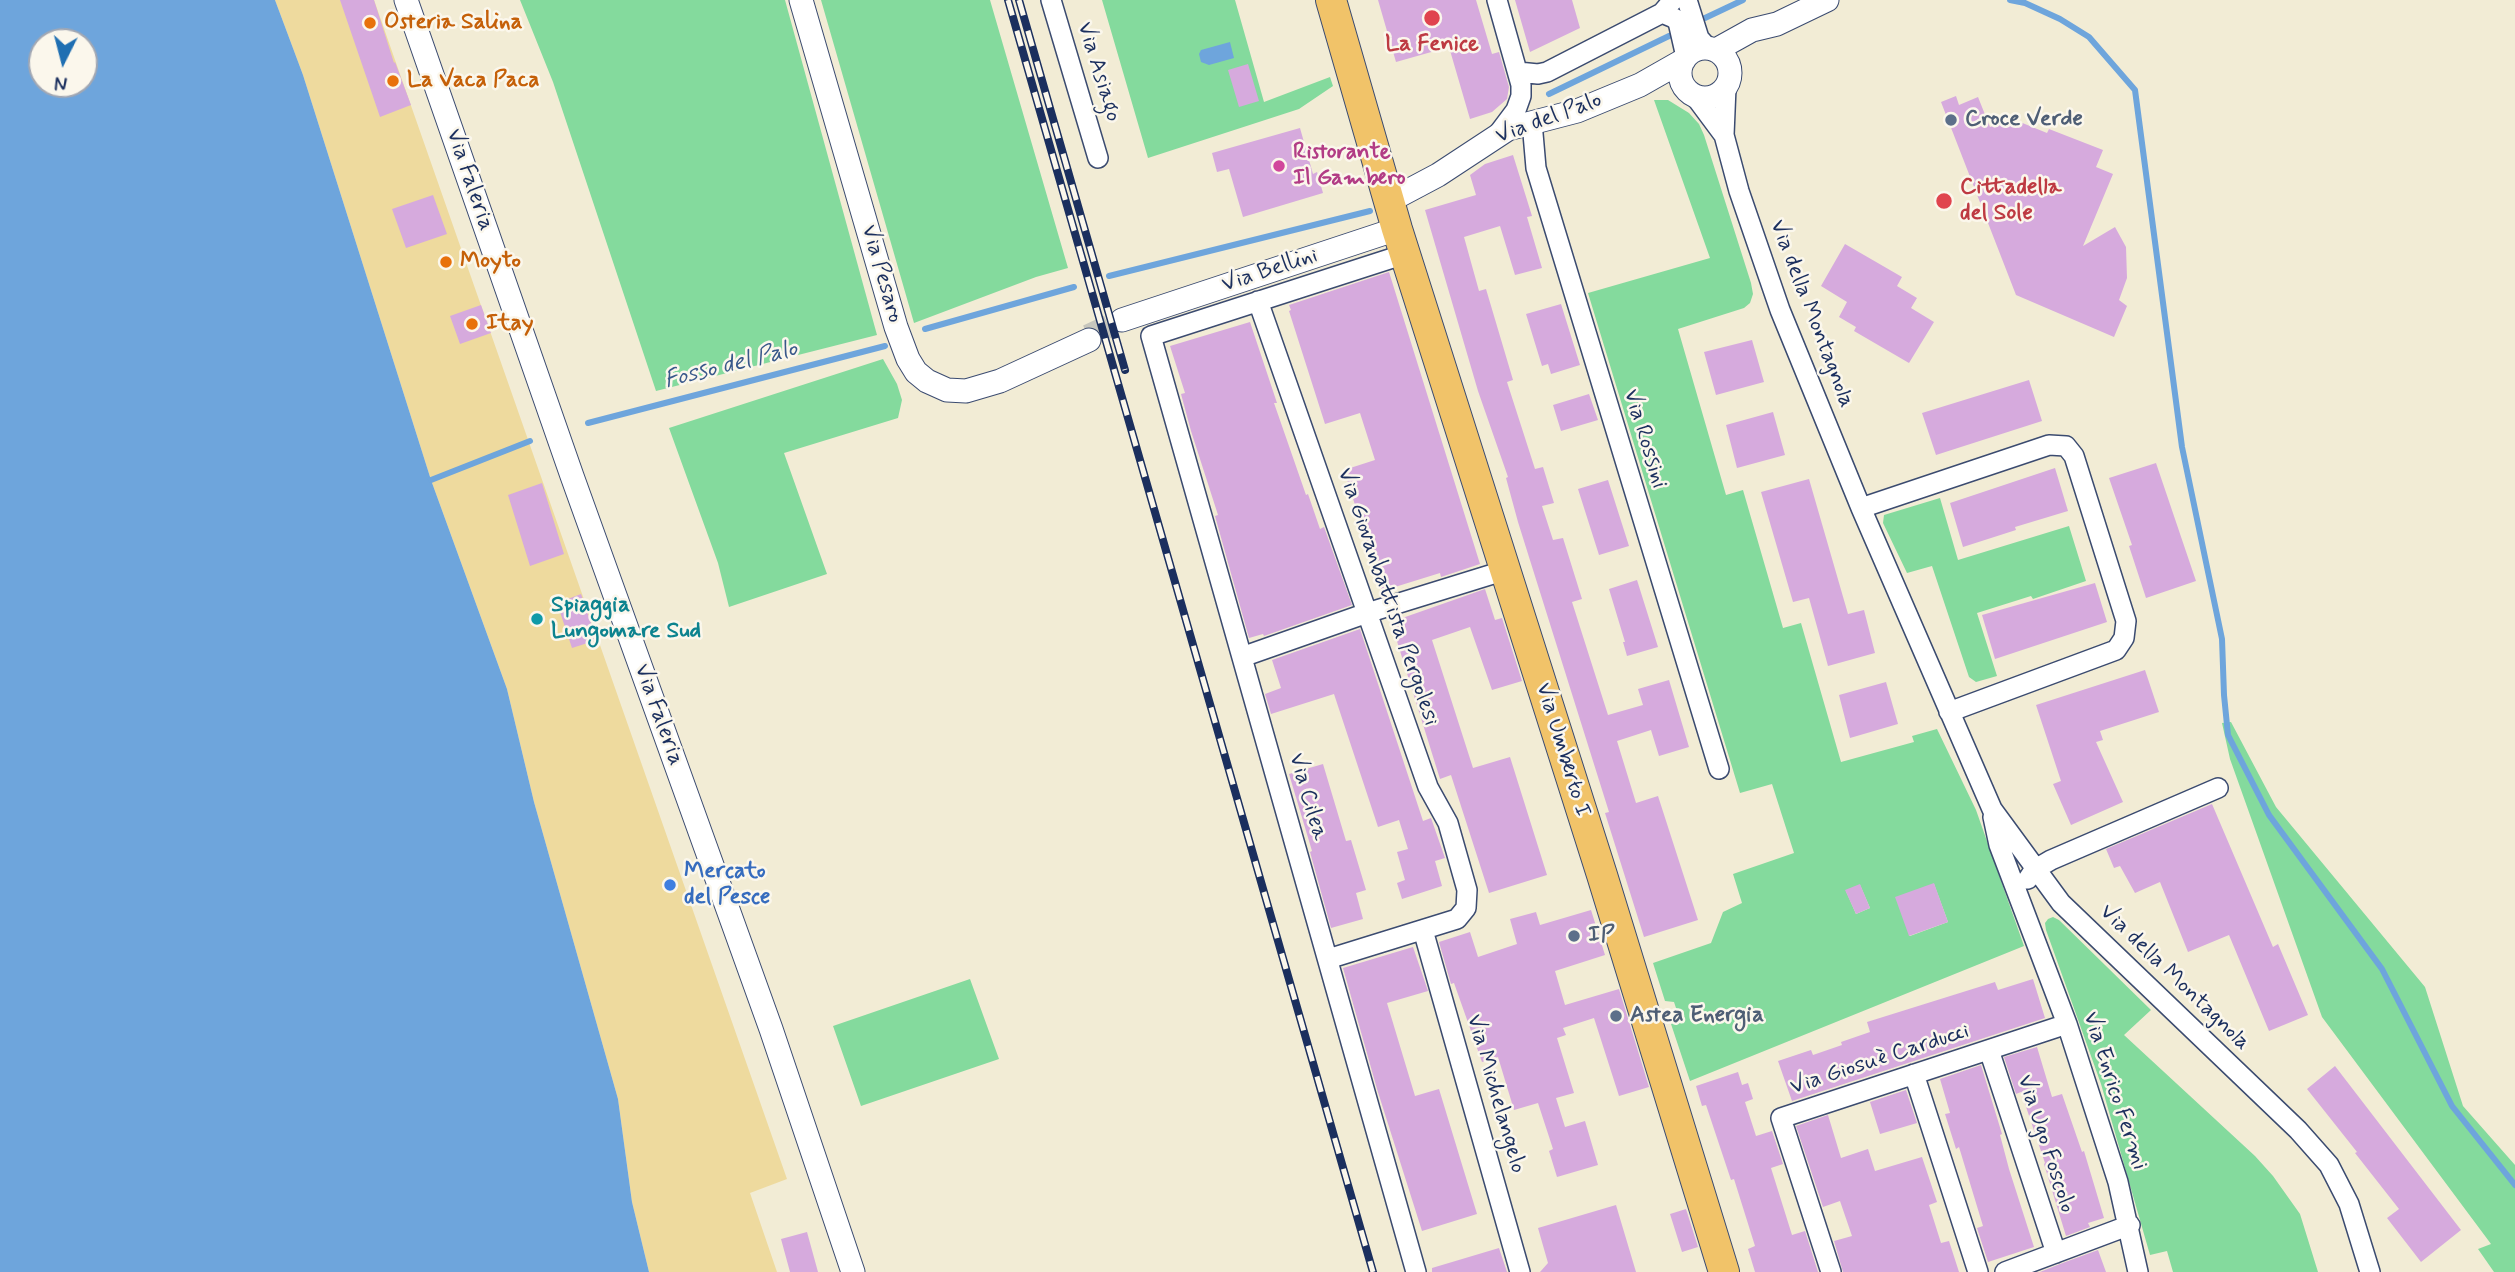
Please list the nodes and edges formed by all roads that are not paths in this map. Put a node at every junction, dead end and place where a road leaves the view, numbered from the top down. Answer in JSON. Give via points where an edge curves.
{"nodes":[{"id":1,"x":406,"y":0,"type":"edge"},
{"id":2,"x":801,"y":0,"type":"edge"},
{"id":3,"x":1051,"y":0,"type":"edge"},
{"id":4,"x":1331,"y":0,"type":"edge"},
{"id":5,"x":1497,"y":0,"type":"edge"},
{"id":6,"x":1687,"y":0,"type":"edge"},
{"id":7,"x":1827,"y":0,"type":"edge"},
{"id":8,"x":1668,"y":6,"type":"edge"},
{"id":9,"x":1777,"y":24,"type":"junction"},
{"id":10,"x":1698,"y":54,"type":"junction"},
{"id":11,"x":1518,"y":72,"type":"junction"},
{"id":12,"x":1728,"y":79,"type":"junction"},
{"id":13,"x":1640,"y":85,"type":"junction"},
{"id":14,"x":1691,"y":93,"type":"junction"},
{"id":15,"x":1532,"y":122,"type":"junction"},
{"id":16,"x":1498,"y":134,"type":"junction"},
{"id":17,"x":1724,"y":135,"type":"junction"},
{"id":18,"x":1098,"y":158,"type":"dead end"},
{"id":19,"x":1389,"y":201,"type":"junction"},
{"id":20,"x":1401,"y":242,"type":"junction"},
{"id":21,"x":1258,"y":301,"type":"junction"},
{"id":22,"x":1126,"y":321,"type":"tunnel mouth"},
{"id":23,"x":1151,"y":336,"type":"joint"},
{"id":24,"x":1086,"y":339,"type":"tunnel mouth"},
{"id":25,"x":1861,"y":508,"type":"junction"},
{"id":26,"x":1506,"y":570,"type":"junction"},
{"id":27,"x":1367,"y":613,"type":"junction"},
{"id":28,"x":1242,"y":657,"type":"junction"},
{"id":29,"x":1949,"y":712,"type":"junction"},
{"id":30,"x":1719,"y":769,"type":"dead end"},
{"id":31,"x":2218,"y":788,"type":"dead end"},
{"id":32,"x":1992,"y":809,"type":"junction"},
{"id":33,"x":2034,"y":870,"type":"junction"},
{"id":34,"x":2019,"y":899,"type":"junction"},
{"id":35,"x":2061,"y":903,"type":"junction"},
{"id":36,"x":2032,"y":928,"type":"junction"},
{"id":37,"x":1423,"y":930,"type":"junction"},
{"id":38,"x":1328,"y":959,"type":"junction"},
{"id":39,"x":2067,"y":1024,"type":"junction"},
{"id":40,"x":1989,"y":1050,"type":"junction"},
{"id":41,"x":1914,"y":1074,"type":"junction"},
{"id":42,"x":2130,"y":1225,"type":"junction"},
{"id":43,"x":2056,"y":1253,"type":"junction"},
{"id":44,"x":853,"y":1272,"type":"edge"},
{"id":45,"x":1416,"y":1272,"type":"edge"},
{"id":46,"x":1520,"y":1272,"type":"edge"},
{"id":47,"x":1724,"y":1272,"type":"edge"},
{"id":48,"x":1831,"y":1272,"type":"edge"},
{"id":49,"x":1978,"y":1272,"type":"edge"},
{"id":50,"x":2005,"y":1272,"type":"edge"},
{"id":51,"x":2138,"y":1272,"type":"edge"},
{"id":52,"x":2370,"y":1272,"type":"edge"}],
"edges":[{"from":1,"to":44,"type":"street","name":"Via Faleria"},
{"from":2,"to":24,"type":"street","name":"Via Pesaro","via":[[896,327],[916,372],[947,390],[966,391],[1000,381]]},
{"from":3,"to":18,"type":"street","name":"Via Asiago"},
{"from":4,"to":19,"type":"main road","name":"Via Umberto I"},
{"from":5,"to":11,"type":"street"},
{"from":6,"to":10,"type":"street","via":[[1699,38]]},
{"from":7,"to":9,"type":"street","name":"Via del Palo"},
{"from":8,"to":10,"type":"street"},
{"from":8,"to":11,"type":"street","name":"Via del Palo","via":[[1547,72]]},
{"from":9,"to":10,"type":"street","name":"Via del Palo"},
{"from":9,"to":12,"type":"street","name":"Via del Palo","via":[[1749,47]]},
{"from":10,"to":12,"type":"street","via":[[1726,59]]},
{"from":10,"to":13,"type":"street","name":"Via del Palo"},
{"from":10,"to":14,"type":"street","via":[[1680,76]]},
{"from":11,"to":16,"type":"street","via":[[1521,96]]},
{"from":12,"to":14,"type":"street","name":"Via del Palo","via":[[1712,97]]},
{"from":12,"to":17,"type":"street","name":"Via della Montagnola"},
{"from":13,"to":14,"type":"street","name":"Via del Palo","via":[[1667,83]]},
{"from":13,"to":15,"type":"street","name":"Via del Palo","via":[[1577,111]]},
{"from":14,"to":17,"type":"street","name":"Via della Montagnola"},
{"from":15,"to":16,"type":"street","name":"Via del Palo"},
{"from":15,"to":30,"type":"street","name":"Via Rossini","via":[[1536,168]]},
{"from":16,"to":19,"type":"street","name":"Via del Palo","via":[[1438,175]]},
{"from":17,"to":25,"type":"street","name":"Via della Montagnola","via":[[1780,310]]},
{"from":19,"to":20,"type":"main road","name":"Via Umberto I"},
{"from":20,"to":21,"type":"street","name":"Via Bellini"},
{"from":20,"to":22,"type":"street"},
{"from":20,"to":26,"type":"main road","name":"Via Umberto I"},
{"from":21,"to":23,"type":"street","name":"Via Bellini"},
{"from":21,"to":27,"type":"street","name":"Via Giovanbattista Pergolesi"},
{"from":23,"to":28,"type":"street","name":"Via Cilea"},
{"from":25,"to":29,"type":"street","name":"Via della Montagnola"},
{"from":25,"to":29,"type":"street","via":[[2049,445],[2066,446],[2074,456],[2126,621],[2124,638],[2116,650]]},
{"from":26,"to":27,"type":"street"},
{"from":26,"to":47,"type":"main road","name":"Via Umberto I"},
{"from":27,"to":28,"type":"street"},
{"from":27,"to":37,"type":"street","name":"Via Giovanbattista Pergolesi","via":[[1428,787],[1448,823],[1468,890],[1466,908],[1457,919]]},
{"from":28,"to":38,"type":"street","name":"Via Cilea"},
{"from":29,"to":32,"type":"street","name":"Via della Montagnola"},
{"from":31,"to":33,"type":"street"},
{"from":32,"to":33,"type":"street","name":"Via della Montagnola"},
{"from":32,"to":34,"type":"street","name":"Via Enrico Fermi","via":[[1999,845]]},
{"from":33,"to":34,"type":"street"},
{"from":33,"to":35,"type":"street","name":"Via della Montagnola"},
{"from":34,"to":36,"type":"street","name":"Via Enrico Fermi"},
{"from":35,"to":36,"type":"street","via":[[2039,912]]},
{"from":35,"to":52,"type":"street","name":"Via della Montagnola","via":[[2329,1165],[2349,1204]]},
{"from":36,"to":39,"type":"street","name":"Via Enrico Fermi"},
{"from":37,"to":38,"type":"street"},
{"from":37,"to":46,"type":"street","name":"Via Michelangelo"},
{"from":38,"to":45,"type":"street","name":"Via Cilea"},
{"from":39,"to":40,"type":"street","name":"Via Giosuè Carducci"},
{"from":39,"to":42,"type":"street","name":"Via Enrico Fermi"},
{"from":40,"to":41,"type":"street","name":"Via Giosuè Carducci"},
{"from":40,"to":43,"type":"street","name":"Via Ugo Foscolo"},
{"from":41,"to":48,"type":"street","name":"Via Giosuè Carducci","via":[[1781,1118]]},
{"from":41,"to":49,"type":"street"},
{"from":42,"to":43,"type":"street"},
{"from":42,"to":51,"type":"street","name":"Via Enrico Fermi"},
{"from":43,"to":50,"type":"street"}]}
